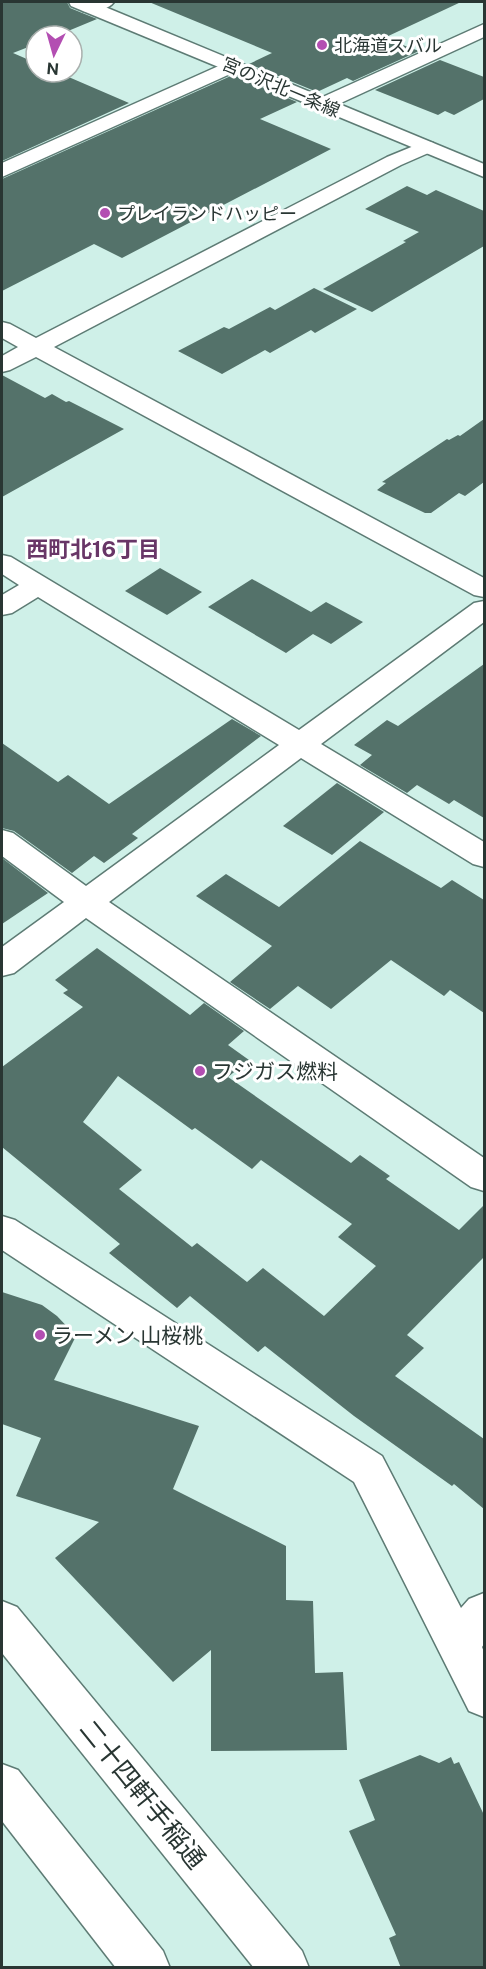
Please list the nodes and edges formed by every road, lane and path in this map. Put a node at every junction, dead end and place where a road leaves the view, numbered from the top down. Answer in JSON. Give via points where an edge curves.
{"nodes":[{"id":1,"x":91,"y":3,"type":"edge"},
{"id":2,"x":484,"y":30,"type":"edge"},
{"id":3,"x":232,"y":66,"type":"junction"},
{"id":4,"x":323,"y":104,"type":"junction"},
{"id":5,"x":426,"y":147,"type":"junction"},
{"id":6,"x":2,"y":171,"type":"edge"},
{"id":7,"x":484,"y":171,"type":"edge"},
{"id":8,"x":2,"y":329,"type":"edge"},
{"id":9,"x":35,"y":348,"type":"junction"},
{"id":10,"x":2,"y":365,"type":"edge"},
{"id":11,"x":2,"y":563,"type":"edge"},
{"id":12,"x":39,"y":585,"type":"junction"},
{"id":13,"x":484,"y":589,"type":"edge"},
{"id":14,"x":2,"y":607,"type":"edge"},
{"id":15,"x":484,"y":609,"type":"edge"},
{"id":16,"x":300,"y":745,"type":"junction"},
{"id":17,"x":2,"y":841,"type":"edge"},
{"id":18,"x":484,"y":856,"type":"edge"},
{"id":19,"x":86,"y":902,"type":"junction"},
{"id":20,"x":2,"y":964,"type":"edge"},
{"id":21,"x":484,"y":1177,"type":"edge"},
{"id":22,"x":2,"y":1231,"type":"edge"},
{"id":23,"x":2,"y":1620,"type":"edge"},
{"id":24,"x":471,"y":1628,"type":"edge"},
{"id":25,"x":484,"y":1696,"type":"edge"},
{"id":26,"x":2,"y":1786,"type":"edge"},
{"id":27,"x":146,"y":1968,"type":"edge"},
{"id":28,"x":285,"y":1968,"type":"edge"}],
"edges":[{"from":1,"to":3,"type":"street","name":"宮の沢北一条線"},
{"from":2,"to":4,"type":"street"},
{"from":3,"to":4,"type":"street","name":"宮の沢北一条線"},
{"from":3,"to":6,"type":"street"},
{"from":4,"to":5,"type":"street","name":"宮の沢北一条線"},
{"from":5,"to":7,"type":"street","name":"宮の沢北一条線"},
{"from":5,"to":9,"type":"street"},
{"from":8,"to":9,"type":"street"},
{"from":9,"to":10,"type":"street"},
{"from":9,"to":13,"type":"street"},
{"from":11,"to":12,"type":"street"},
{"from":12,"to":14,"type":"street"},
{"from":12,"to":16,"type":"street"},
{"from":15,"to":16,"type":"street"},
{"from":16,"to":18,"type":"street"},
{"from":16,"to":19,"type":"street"},
{"from":17,"to":19,"type":"street"},
{"from":19,"to":20,"type":"street"},
{"from":19,"to":21,"type":"street"},
{"from":22,"to":24,"type":"street","via":[[368,1469]]},
{"from":23,"to":28,"type":"street","name":"二十四軒手稲通"},
{"from":24,"to":25,"type":"street"},
{"from":26,"to":27,"type":"street"}]}
